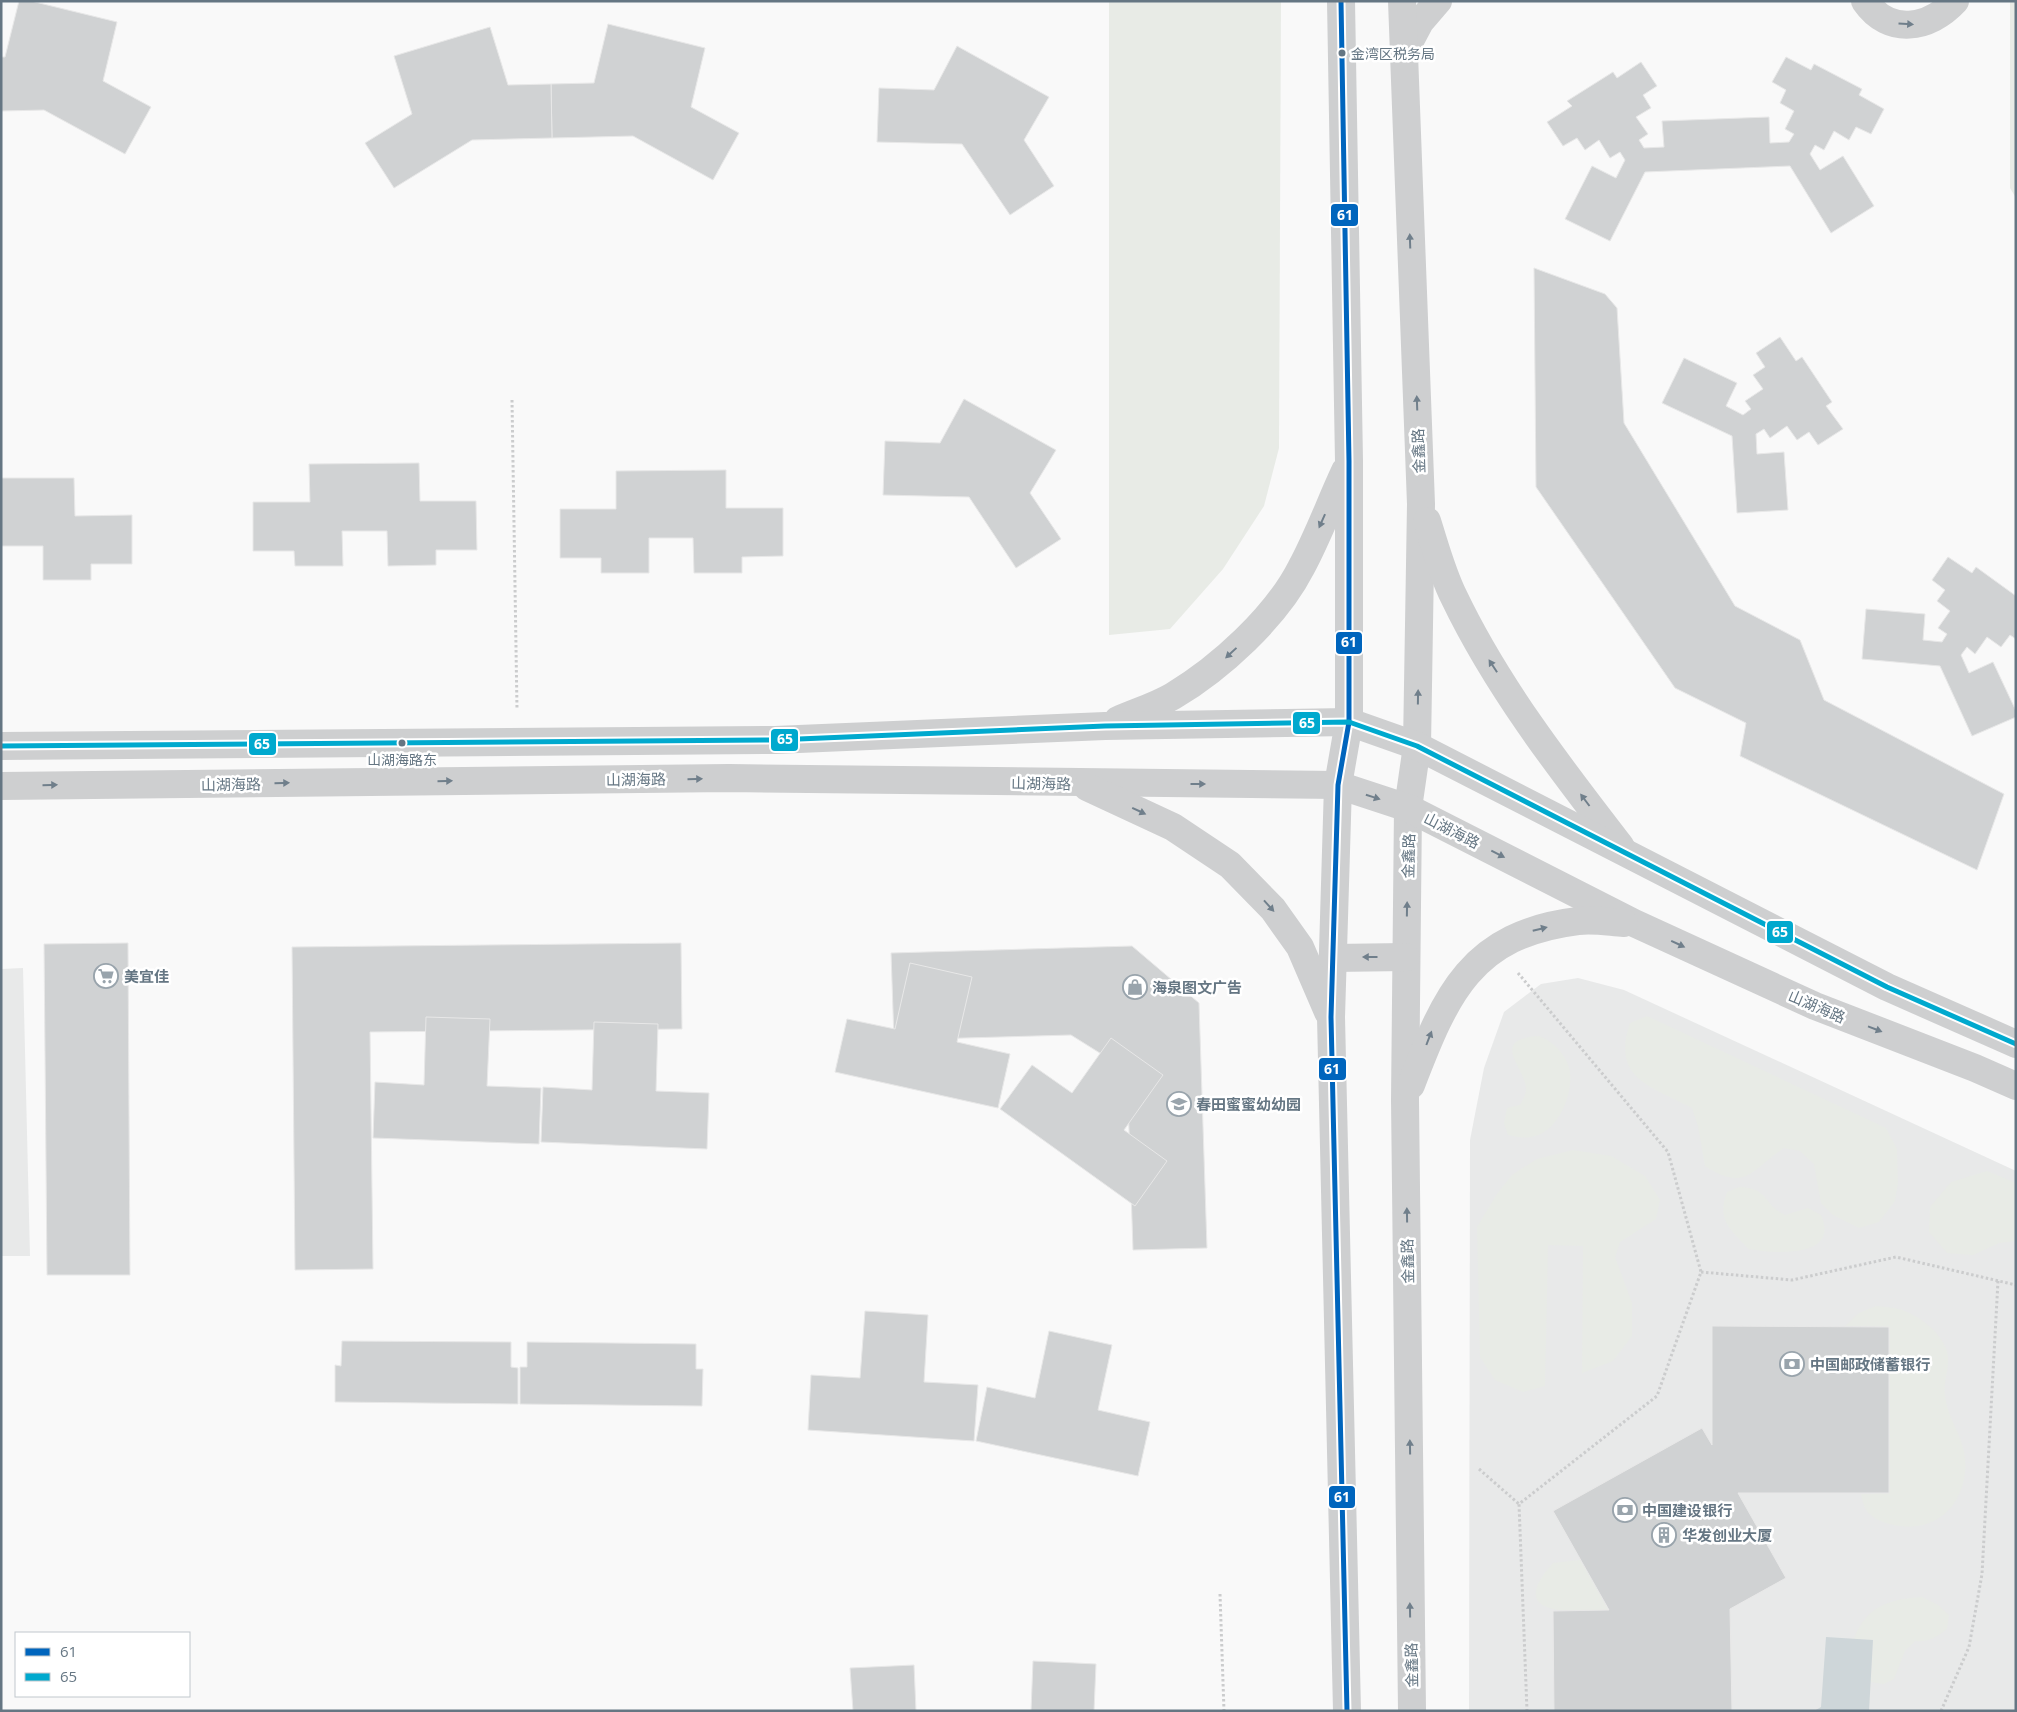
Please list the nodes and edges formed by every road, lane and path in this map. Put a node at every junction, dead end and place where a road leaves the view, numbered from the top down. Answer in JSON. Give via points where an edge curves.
{"nodes":[{"id":1,"x":1341,"y":1,"type":"edge"},
{"id":2,"x":1402,"y":1,"type":"edge"},
{"id":3,"x":1438,"y":1,"type":"edge"},
{"id":4,"x":1865,"y":1,"type":"edge"},
{"id":5,"x":1955,"y":1,"type":"edge"},
{"id":6,"x":1403,"y":54,"type":"junction"},
{"id":7,"x":512,"y":400,"type":"dead end"},
{"id":8,"x":1349,"y":461,"type":"junction"},
{"id":9,"x":1420,"y":504,"type":"junction"},
{"id":10,"x":1348,"y":722,"type":"junction"},
{"id":11,"x":1105,"y":726,"type":"junction"},
{"id":12,"x":517,"y":742,"type":"junction"},
{"id":13,"x":1,"y":746,"type":"edge"},
{"id":14,"x":1417,"y":746,"type":"junction"},
{"id":15,"x":1079,"y":784,"type":"junction"},
{"id":16,"x":1338,"y":785,"type":"junction"},
{"id":17,"x":1,"y":786,"type":"edge"},
{"id":18,"x":1408,"y":808,"type":"junction"},
{"id":19,"x":1625,"y":853,"type":"junction"},
{"id":20,"x":1634,"y":923,"type":"junction"},
{"id":21,"x":1497,"y":947,"type":"junction"},
{"id":22,"x":1406,"y":957,"type":"junction"},
{"id":23,"x":1333,"y":958,"type":"junction"},
{"id":24,"x":1331,"y":1017,"type":"junction"},
{"id":25,"x":2016,"y":1044,"type":"edge"},
{"id":26,"x":2016,"y":1086,"type":"edge"},
{"id":27,"x":1405,"y":1100,"type":"junction"},
{"id":28,"x":1701,"y":1272,"type":"junction"},
{"id":29,"x":1998,"y":1281,"type":"junction"},
{"id":30,"x":2016,"y":1285,"type":"edge"},
{"id":31,"x":1479,"y":1469,"type":"dead end"},
{"id":32,"x":1519,"y":1504,"type":"junction"},
{"id":33,"x":1220,"y":1594,"type":"dead end"},
{"id":34,"x":1224,"y":1711,"type":"edge"},
{"id":35,"x":1347,"y":1711,"type":"edge"},
{"id":36,"x":1412,"y":1711,"type":"edge"},
{"id":37,"x":1527,"y":1711,"type":"edge"},
{"id":38,"x":1941,"y":1711,"type":"edge"}],
"edges":[{"from":1,"to":8,"type":"street"},
{"from":2,"to":6,"type":"street","name":"金鑫路"},
{"from":3,"to":6,"type":"street","via":[[1420,22]]},
{"from":4,"to":5,"type":"street","one_way":true,"via":[[1878,15],[1894,23],[1911,25],[1928,22],[1943,14]]},
{"from":9,"to":6,"type":"street","name":"金鑫路","one_way":true},
{"from":7,"to":12,"type":"path"},
{"from":8,"to":10,"type":"street"},
{"from":8,"to":11,"type":"street","one_way":true,"via":[[1301,570],[1247,638],[1216,667],[1172,696]]},
{"from":14,"to":9,"type":"street","name":"金鑫路","one_way":true},
{"from":19,"to":9,"type":"street","one_way":true,"via":[[1556,763],[1486,657],[1453,596]]},
{"from":10,"to":11,"type":"street"},
{"from":10,"to":14,"type":"street"},
{"from":10,"to":16,"type":"street"},
{"from":11,"to":12,"type":"street","via":[[775,740]]},
{"from":12,"to":13,"type":"street"},
{"from":14,"to":18,"type":"street","name":"金鑫路"},
{"from":14,"to":19,"type":"street"},
{"from":15,"to":16,"type":"street","name":"山湖海路","one_way":true},
{"from":17,"to":15,"type":"street","name":"山湖海路","one_way":true,"via":[[729,778]]},
{"from":15,"to":24,"type":"street","one_way":true,"via":[[1173,827],[1230,865],[1273,909],[1300,947]]},
{"from":16,"to":18,"type":"street","name":"山湖海路","one_way":true},
{"from":16,"to":23,"type":"street"},
{"from":18,"to":20,"type":"street","name":"山湖海路","one_way":true},
{"from":22,"to":18,"type":"street","name":"金鑫路","one_way":true},
{"from":19,"to":25,"type":"street","via":[[1887,987]]},
{"from":21,"to":20,"type":"street","one_way":true,"via":[[1534,930],[1579,921]]},
{"from":20,"to":26,"type":"street","name":"山湖海路","one_way":true,"via":[[1815,1006]]},
{"from":27,"to":21,"type":"street","one_way":true,"via":[[1439,1015],[1462,978]]},
{"from":21,"to":28,"type":"path","via":[[1668,1152]]},
{"from":22,"to":23,"type":"street","one_way":true},
{"from":22,"to":27,"type":"street","name":"金鑫路"},
{"from":23,"to":24,"type":"street"},
{"from":24,"to":35,"type":"street"},
{"from":36,"to":27,"type":"street","name":"金鑫路","one_way":true},
{"from":28,"to":29,"type":"path","via":[[1792,1280],[1896,1257]]},
{"from":28,"to":32,"type":"path","via":[[1657,1396]]},
{"from":29,"to":30,"type":"path"},
{"from":29,"to":38,"type":"path","via":[[1982,1574],[1969,1647]]},
{"from":31,"to":32,"type":"path"},
{"from":32,"to":37,"type":"path"},
{"from":33,"to":34,"type":"path"}]}
